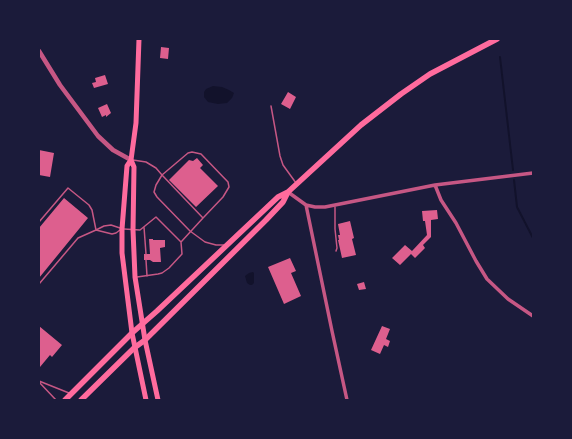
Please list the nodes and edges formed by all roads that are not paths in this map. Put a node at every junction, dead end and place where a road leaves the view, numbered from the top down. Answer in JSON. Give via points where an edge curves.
{"nodes":[{"id":1,"x":139,"y":39,"type":"edge"},
{"id":2,"x":497,"y":39,"type":"edge"},
{"id":3,"x":39,"y":51,"type":"edge"},
{"id":4,"x":271,"y":106,"type":"dead end"},
{"id":5,"x":131,"y":160,"type":"junction"},
{"id":6,"x":533,"y":173,"type":"edge"},
{"id":7,"x":162,"y":175,"type":"junction"},
{"id":8,"x":297,"y":184,"type":"junction"},
{"id":9,"x":435,"y":185,"type":"junction"},
{"id":10,"x":288,"y":192,"type":"junction"},
{"id":11,"x":306,"y":205,"type":"junction"},
{"id":12,"x":335,"y":205,"type":"junction"},
{"id":13,"x":202,"y":218,"type":"junction"},
{"id":14,"x":39,"y":222,"type":"edge"},
{"id":15,"x":144,"y":227,"type":"junction"},
{"id":16,"x":122,"y":228,"type":"junction"},
{"id":17,"x":96,"y":230,"type":"junction"},
{"id":18,"x":133,"y":230,"type":"junction"},
{"id":19,"x":190,"y":231,"type":"junction"},
{"id":20,"x":181,"y":242,"type":"junction"},
{"id":21,"x":227,"y":245,"type":"junction"},
{"id":22,"x":336,"y":251,"type":"dead end"},
{"id":23,"x":146,"y":254,"type":"dead end"},
{"id":24,"x":146,"y":260,"type":"dead end"},
{"id":25,"x":147,"y":276,"type":"junction"},
{"id":26,"x":135,"y":277,"type":"junction"},
{"id":27,"x":39,"y":284,"type":"edge"},
{"id":28,"x":533,"y":316,"type":"edge"},
{"id":29,"x":142,"y":323,"type":"junction"},
{"id":30,"x":132,"y":333,"type":"junction"},
{"id":31,"x":145,"y":340,"type":"junction"},
{"id":32,"x":134,"y":348,"type":"junction"},
{"id":33,"x":39,"y":381,"type":"edge"},
{"id":34,"x":71,"y":394,"type":"junction"},
{"id":35,"x":83,"y":399,"type":"edge"},
{"id":36,"x":56,"y":400,"type":"edge"},
{"id":37,"x":65,"y":400,"type":"edge"},
{"id":38,"x":146,"y":400,"type":"edge"},
{"id":39,"x":158,"y":400,"type":"edge"},
{"id":40,"x":347,"y":400,"type":"edge"}],
"edges":[{"from":1,"to":5,"type":"main road","via":[[136,123]]},
{"from":2,"to":8,"type":"main road","via":[[430,74],[401,94],[361,125]]},
{"from":3,"to":5,"type":"street","via":[[98,136],[113,150]]},
{"from":4,"to":8,"type":"lane","via":[[280,156],[283,165]]},
{"from":5,"to":7,"type":"lane","via":[[146,162]]},
{"from":5,"to":16,"type":"main road","via":[[128,166]]},
{"from":5,"to":18,"type":"main road","via":[[134,167]]},
{"from":6,"to":9,"type":"street"},
{"from":7,"to":13,"type":"lane"},
{"from":7,"to":13,"type":"lane","via":[[188,153],[196,152],[228,182],[229,187],[223,197]]},
{"from":7,"to":19,"type":"lane","via":[[154,192]]},
{"from":8,"to":10,"type":"main road"},
{"from":9,"to":12,"type":"street"},
{"from":9,"to":28,"type":"street","via":[[441,200],[488,279],[508,299]]},
{"from":10,"to":11,"type":"street"},
{"from":10,"to":21,"type":"main road","via":[[278,197]]},
{"from":10,"to":31,"type":"main road","via":[[266,220]]},
{"from":11,"to":12,"type":"street"},
{"from":11,"to":40,"type":"street"},
{"from":12,"to":22,"type":"lane"},
{"from":13,"to":19,"type":"lane"},
{"from":14,"to":17,"type":"lane","via":[[68,188],[89,205]]},
{"from":15,"to":18,"type":"lane"},
{"from":15,"to":20,"type":"lane","via":[[156,217]]},
{"from":15,"to":23,"type":"lane"},
{"from":16,"to":17,"type":"lane","via":[[104,226]]},
{"from":16,"to":17,"type":"lane","via":[[112,234]]},
{"from":16,"to":18,"type":"lane"},
{"from":16,"to":30,"type":"main road","via":[[124,276]]},
{"from":17,"to":27,"type":"lane","via":[[78,238]]},
{"from":18,"to":26,"type":"main road"},
{"from":19,"to":20,"type":"lane"},
{"from":19,"to":21,"type":"lane","via":[[205,242]]},
{"from":20,"to":25,"type":"lane","via":[[182,254],[169,268],[162,273]]},
{"from":21,"to":29,"type":"main road"},
{"from":24,"to":25,"type":"lane"},
{"from":25,"to":26,"type":"lane"},
{"from":26,"to":29,"type":"main road"},
{"from":29,"to":30,"type":"main road"},
{"from":29,"to":31,"type":"main road"},
{"from":30,"to":32,"type":"main road"},
{"from":30,"to":34,"type":"main road"},
{"from":31,"to":32,"type":"main road"},
{"from":31,"to":39,"type":"main road"},
{"from":32,"to":35,"type":"main road"},
{"from":32,"to":38,"type":"main road"},
{"from":33,"to":34,"type":"lane"},
{"from":33,"to":36,"type":"lane"},
{"from":34,"to":37,"type":"main road"}]}
